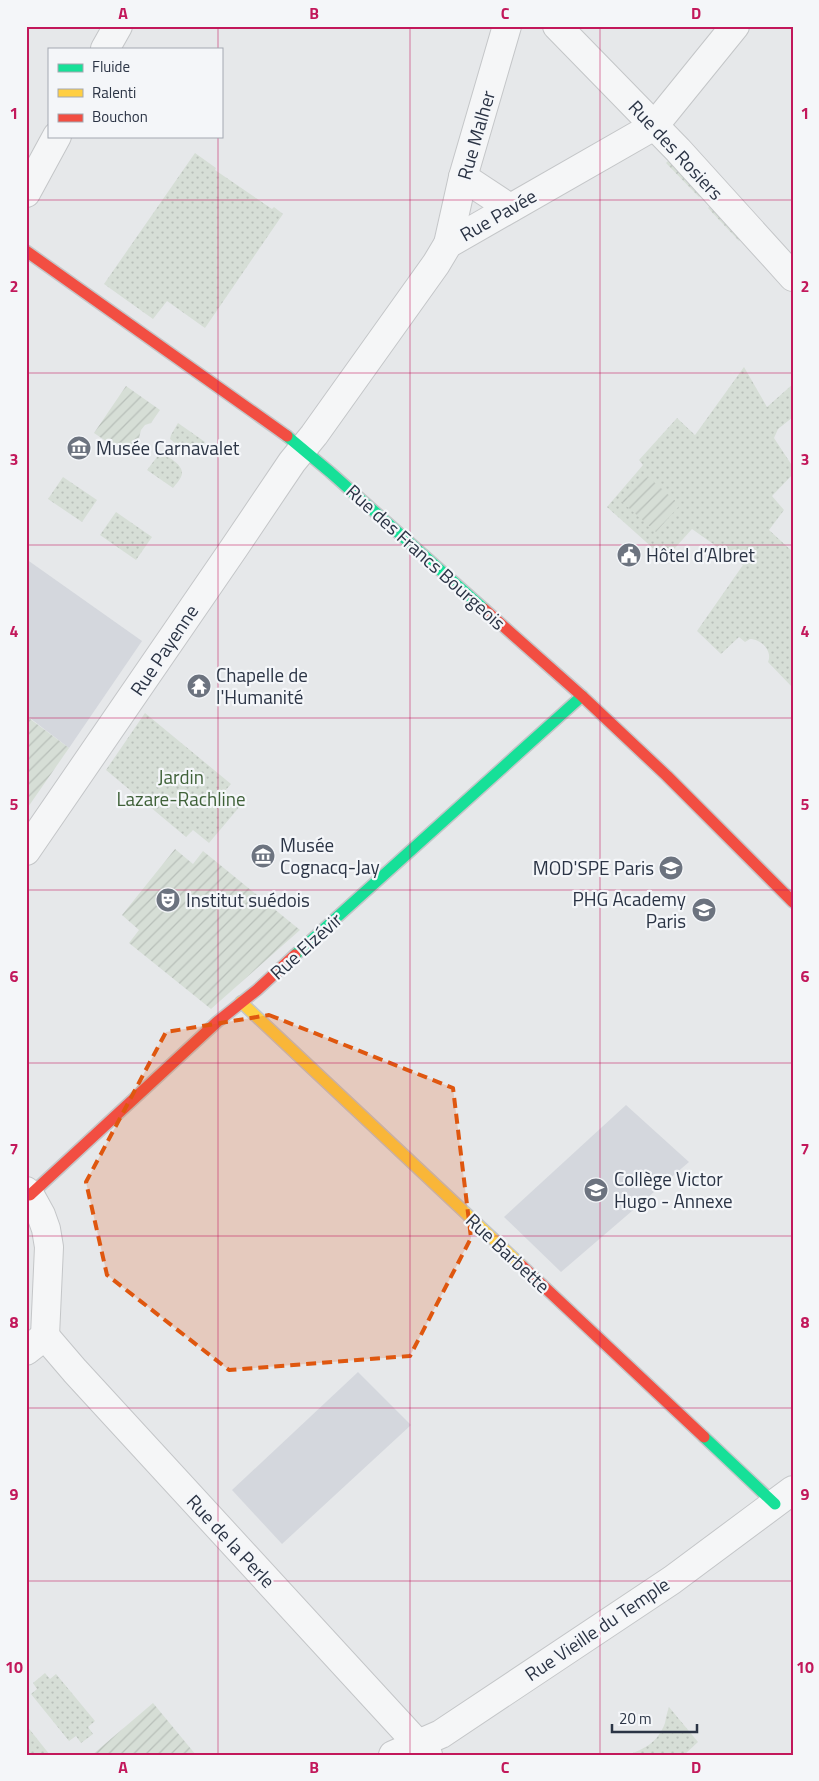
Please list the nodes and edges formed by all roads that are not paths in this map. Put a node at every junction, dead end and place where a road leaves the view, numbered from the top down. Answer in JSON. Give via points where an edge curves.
{"nodes":[{"id":1,"x":118,"y":26,"type":"edge"},
{"id":2,"x":507,"y":26,"type":"edge"},
{"id":3,"x":557,"y":26,"type":"edge"},
{"id":4,"x":735,"y":26,"type":"edge"},
{"id":5,"x":106,"y":48,"type":"edge"},
{"id":6,"x":654,"y":126,"type":"junction"},
{"id":7,"x":56,"y":138,"type":"edge"},
{"id":8,"x":463,"y":177,"type":"junction"},
{"id":9,"x":26,"y":194,"type":"edge"},
{"id":10,"x":510,"y":208,"type":"junction"},
{"id":11,"x":448,"y":244,"type":"junction"},
{"id":12,"x":26,"y":251,"type":"edge"},
{"id":13,"x":793,"y":277,"type":"edge"},
{"id":14,"x":303,"y":449,"type":"junction"},
{"id":15,"x":582,"y":696,"type":"junction"},
{"id":16,"x":26,"y":851,"type":"edge"},
{"id":17,"x":793,"y":902,"type":"edge"},
{"id":18,"x":241,"y":1002,"type":"junction"},
{"id":19,"x":28,"y":1193,"type":"edge"},
{"id":20,"x":35,"y":1344,"type":"edge"},
{"id":21,"x":784,"y":1497,"type":"edge"},
{"id":22,"x":424,"y":1750,"type":"edge"},
{"id":23,"x":393,"y":1755,"type":"edge"}],
"edges":[{"from":1,"to":5,"type":"street"},
{"from":2,"to":8,"type":"street","name":"Rue Malher"},
{"from":3,"to":6,"type":"street","name":"Rue des Rosiers"},
{"from":4,"to":6,"type":"street","name":"Rue Pavée"},
{"from":6,"to":10,"type":"street","name":"Rue Pavée"},
{"from":6,"to":13,"type":"street","name":"Rue des Rosiers"},
{"from":7,"to":9,"type":"street"},
{"from":8,"to":10,"type":"street"},
{"from":8,"to":11,"type":"street","name":"Rue Malher"},
{"from":10,"to":11,"type":"street","name":"Rue Pavée"},
{"from":11,"to":14,"type":"street","name":"Rue Pavée"},
{"from":12,"to":14,"type":"street","name":"Rue des Francs Bourgeois"},
{"from":14,"to":15,"type":"street","name":"Rue des Francs Bourgeois"},
{"from":14,"to":16,"type":"street","name":"Rue Payenne"},
{"from":15,"to":17,"type":"street","name":"Rue des Francs Bourgeois","via":[[668,776]]},
{"from":15,"to":18,"type":"street","name":"Rue Elzévir"},
{"from":18,"to":19,"type":"street","name":"Rue Elzévir"},
{"from":18,"to":21,"type":"street","name":"Rue Barbette"},
{"from":19,"to":20,"type":"street","via":[[46,1230],[49,1247]]},
{"from":20,"to":22,"type":"street","name":"Rue de la Perle","via":[[88,1386]]},
{"from":21,"to":22,"type":"street","name":"Rue Vieille du Temple","via":[[672,1580],[440,1734]]},
{"from":22,"to":23,"type":"street","name":"Rue Vieille du Temple"}]}
